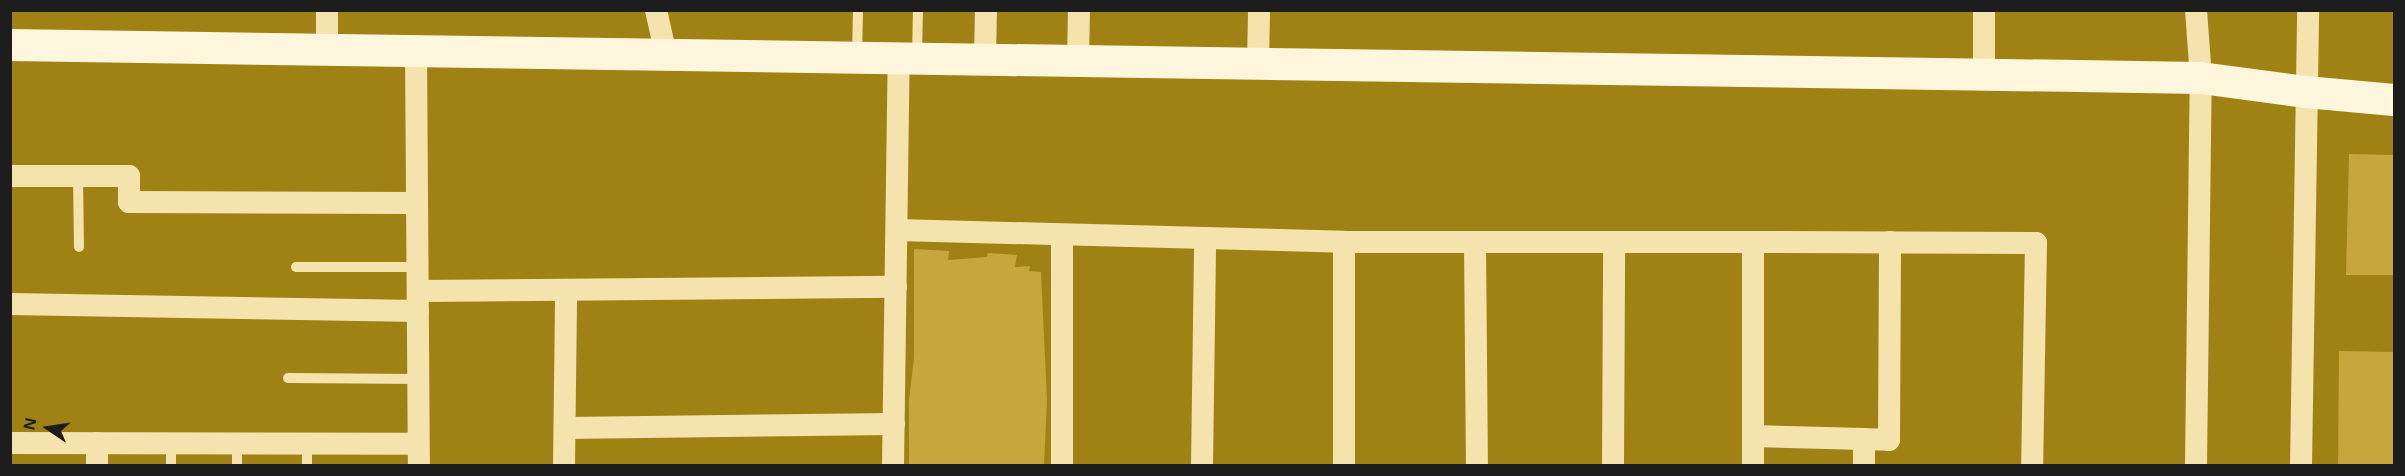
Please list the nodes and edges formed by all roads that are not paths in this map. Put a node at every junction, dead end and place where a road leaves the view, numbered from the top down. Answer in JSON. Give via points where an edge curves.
{"nodes":[{"id":1,"x":327,"y":10,"type":"edge"},
{"id":2,"x":656,"y":10,"type":"edge"},
{"id":3,"x":858,"y":10,"type":"edge"},
{"id":4,"x":918,"y":10,"type":"edge"},
{"id":5,"x":986,"y":10,"type":"edge"},
{"id":6,"x":1079,"y":10,"type":"edge"},
{"id":7,"x":1258,"y":10,"type":"edge"},
{"id":8,"x":1984,"y":10,"type":"edge"},
{"id":9,"x":2196,"y":10,"type":"edge"},
{"id":10,"x":2308,"y":10,"type":"edge"},
{"id":11,"x":10,"y":45,"type":"edge"},
{"id":12,"x":327,"y":50,"type":"junction"},
{"id":13,"x":417,"y":51,"type":"junction"},
{"id":14,"x":666,"y":55,"type":"junction"},
{"id":15,"x":857,"y":59,"type":"junction"},
{"id":16,"x":908,"y":60,"type":"junction"},
{"id":17,"x":986,"y":60,"type":"junction"},
{"id":18,"x":1078,"y":61,"type":"junction"},
{"id":19,"x":1258,"y":64,"type":"junction"},
{"id":20,"x":1984,"y":75,"type":"junction"},
{"id":21,"x":2201,"y":78,"type":"junction"},
{"id":22,"x":2306,"y":93,"type":"junction"},
{"id":23,"x":2394,"y":100,"type":"edge"},
{"id":24,"x":10,"y":176,"type":"edge"},
{"id":25,"x":78,"y":176,"type":"junction"},
{"id":26,"x":417,"y":203,"type":"junction"},
{"id":27,"x":897,"y":230,"type":"junction"},
{"id":28,"x":1062,"y":236,"type":"junction"},
{"id":29,"x":1205,"y":239,"type":"junction"},
{"id":30,"x":1344,"y":242,"type":"junction"},
{"id":31,"x":1475,"y":242,"type":"junction"},
{"id":32,"x":1614,"y":242,"type":"junction"},
{"id":33,"x":1753,"y":242,"type":"junction"},
{"id":34,"x":1890,"y":242,"type":"junction"},
{"id":35,"x":79,"y":247,"type":"dead end"},
{"id":36,"x":296,"y":267,"type":"dead end"},
{"id":37,"x":418,"y":267,"type":"junction"},
{"id":38,"x":896,"y":287,"type":"junction"},
{"id":39,"x":566,"y":292,"type":"junction"},
{"id":40,"x":418,"y":301,"type":"junction"},
{"id":41,"x":10,"y":304,"type":"edge"},
{"id":42,"x":288,"y":378,"type":"dead end"},
{"id":43,"x":418,"y":379,"type":"junction"},
{"id":44,"x":894,"y":424,"type":"junction"},
{"id":45,"x":565,"y":428,"type":"junction"},
{"id":46,"x":1753,"y":436,"type":"junction"},
{"id":47,"x":1864,"y":439,"type":"junction"},
{"id":48,"x":10,"y":443,"type":"edge"},
{"id":49,"x":98,"y":443,"type":"junction"},
{"id":50,"x":171,"y":443,"type":"junction"},
{"id":51,"x":237,"y":454,"type":"edge"},
{"id":52,"x":307,"y":454,"type":"edge"},
{"id":53,"x":418,"y":455,"type":"edge"},
{"id":54,"x":97,"y":465,"type":"edge"},
{"id":55,"x":171,"y":465,"type":"edge"},
{"id":56,"x":564,"y":465,"type":"edge"},
{"id":57,"x":893,"y":465,"type":"edge"},
{"id":58,"x":1062,"y":465,"type":"edge"},
{"id":59,"x":1202,"y":465,"type":"edge"},
{"id":60,"x":1344,"y":465,"type":"edge"},
{"id":61,"x":1477,"y":465,"type":"edge"},
{"id":62,"x":1613,"y":465,"type":"edge"},
{"id":63,"x":1753,"y":465,"type":"edge"},
{"id":64,"x":1864,"y":465,"type":"edge"},
{"id":65,"x":2032,"y":465,"type":"edge"},
{"id":66,"x":2196,"y":465,"type":"edge"},
{"id":67,"x":2301,"y":465,"type":"edge"}],
"edges":[{"from":1,"to":12,"type":"street"},
{"from":2,"to":14,"type":"street"},
{"from":3,"to":15,"type":"lane"},
{"from":4,"to":16,"type":"lane"},
{"from":5,"to":17,"type":"street"},
{"from":6,"to":18,"type":"street"},
{"from":7,"to":19,"type":"street"},
{"from":8,"to":20,"type":"street"},
{"from":9,"to":21,"type":"street"},
{"from":10,"to":22,"type":"street"},
{"from":11,"to":12,"type":"street"},
{"from":12,"to":13,"type":"street"},
{"from":13,"to":14,"type":"street"},
{"from":13,"to":26,"type":"street"},
{"from":14,"to":15,"type":"street"},
{"from":15,"to":16,"type":"street"},
{"from":16,"to":17,"type":"street"},
{"from":16,"to":27,"type":"street"},
{"from":17,"to":18,"type":"street"},
{"from":18,"to":19,"type":"street"},
{"from":19,"to":20,"type":"street"},
{"from":20,"to":21,"type":"street"},
{"from":21,"to":22,"type":"street"},
{"from":21,"to":66,"type":"street"},
{"from":22,"to":23,"type":"street"},
{"from":22,"to":67,"type":"street"},
{"from":24,"to":25,"type":"street"},
{"from":25,"to":26,"type":"street","via":[[129,176],[129,202]]},
{"from":25,"to":35,"type":"lane"},
{"from":26,"to":37,"type":"street"},
{"from":27,"to":28,"type":"street"},
{"from":27,"to":38,"type":"street"},
{"from":28,"to":29,"type":"street"},
{"from":28,"to":58,"type":"street"},
{"from":29,"to":30,"type":"street"},
{"from":29,"to":59,"type":"street"},
{"from":30,"to":31,"type":"street"},
{"from":30,"to":60,"type":"street"},
{"from":31,"to":32,"type":"street"},
{"from":31,"to":61,"type":"street"},
{"from":32,"to":33,"type":"street"},
{"from":32,"to":62,"type":"street"},
{"from":33,"to":34,"type":"street"},
{"from":33,"to":46,"type":"street"},
{"from":34,"to":47,"type":"street","via":[[1890,440]]},
{"from":34,"to":65,"type":"street","via":[[2036,243]]},
{"from":36,"to":37,"type":"lane"},
{"from":37,"to":40,"type":"street"},
{"from":38,"to":39,"type":"street"},
{"from":38,"to":44,"type":"street"},
{"from":39,"to":40,"type":"street"},
{"from":39,"to":45,"type":"street"},
{"from":40,"to":41,"type":"street"},
{"from":40,"to":43,"type":"street"},
{"from":42,"to":43,"type":"lane"},
{"from":43,"to":53,"type":"street"},
{"from":44,"to":45,"type":"street"},
{"from":44,"to":57,"type":"street"},
{"from":45,"to":56,"type":"street"},
{"from":46,"to":47,"type":"street"},
{"from":46,"to":63,"type":"street"},
{"from":47,"to":64,"type":"street"},
{"from":48,"to":49,"type":"street"},
{"from":49,"to":50,"type":"street"},
{"from":49,"to":54,"type":"street"},
{"from":50,"to":51,"type":"street"},
{"from":50,"to":55,"type":"lane"},
{"from":51,"to":52,"type":"street"},
{"from":52,"to":53,"type":"street"}]}
